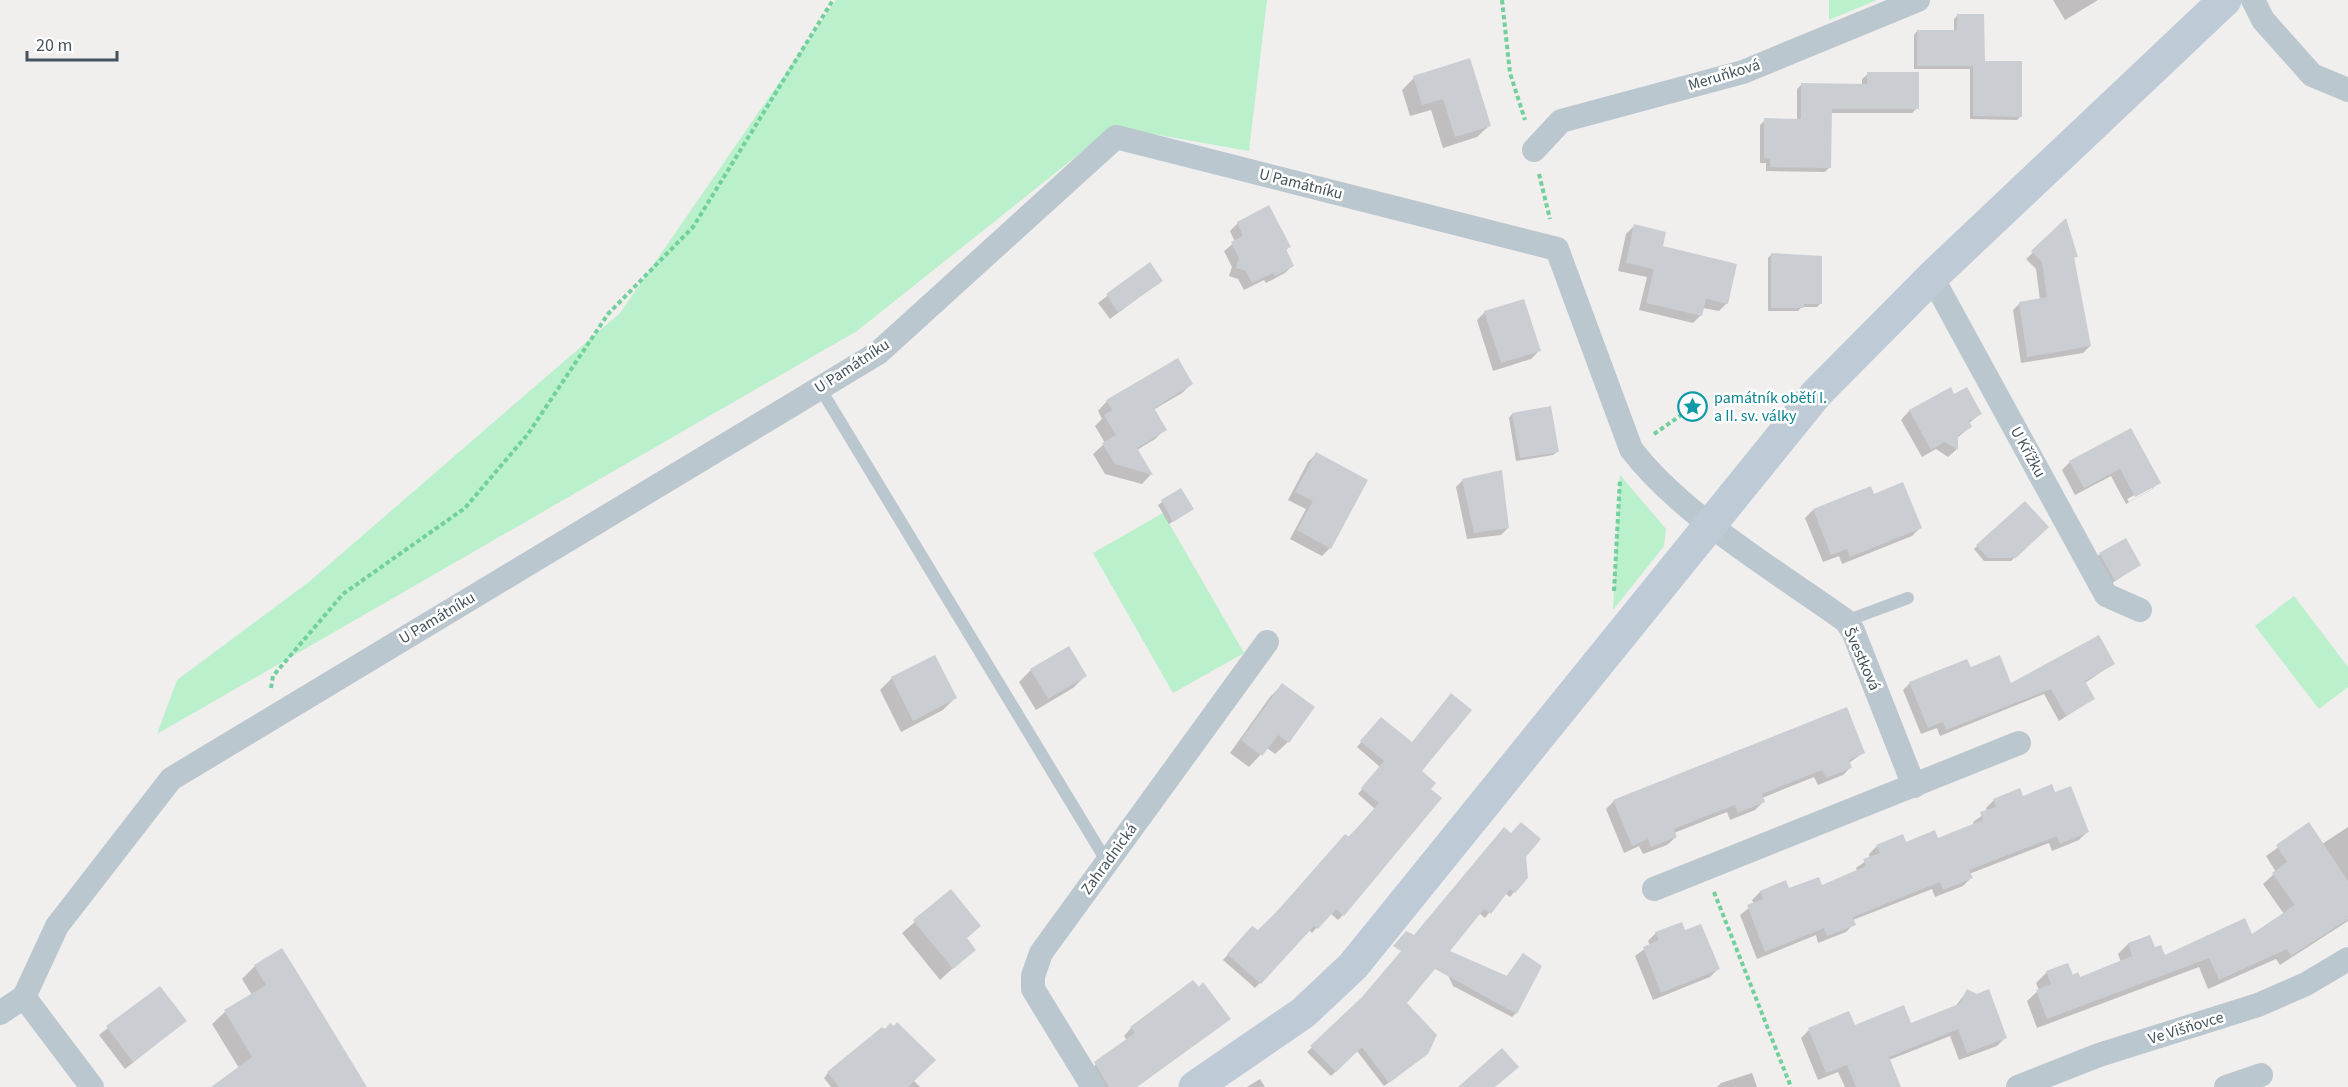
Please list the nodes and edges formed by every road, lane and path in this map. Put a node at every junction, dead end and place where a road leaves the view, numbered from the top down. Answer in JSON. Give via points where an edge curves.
{"nodes":[{"id":1,"x":833,"y":0,"type":"edge"},
{"id":2,"x":1918,"y":0,"type":"edge"},
{"id":3,"x":2225,"y":0,"type":"edge"},
{"id":4,"x":2253,"y":0,"type":"edge"},
{"id":5,"x":2348,"y":90,"type":"edge"},
{"id":6,"x":1534,"y":150,"type":"dead end"},
{"id":7,"x":1932,"y":277,"type":"junction"},
{"id":8,"x":820,"y":388,"type":"junction"},
{"id":9,"x":1694,"y":407,"type":"dead end"},
{"id":10,"x":1631,"y":449,"type":"junction"},
{"id":11,"x":1620,"y":475,"type":"dead end"},
{"id":12,"x":1709,"y":523,"type":"junction"},
{"id":13,"x":1908,"y":598,"type":"dead end"},
{"id":14,"x":1614,"y":599,"type":"dead end"},
{"id":15,"x":2140,"y":610,"type":"dead end"},
{"id":16,"x":1846,"y":621,"type":"junction"},
{"id":17,"x":1267,"y":642,"type":"dead end"},
{"id":18,"x":262,"y":724,"type":"junction"},
{"id":19,"x":2019,"y":743,"type":"dead end"},
{"id":20,"x":1914,"y":786,"type":"junction"},
{"id":21,"x":1107,"y":862,"type":"junction"},
{"id":22,"x":1705,"y":869,"type":"junction"},
{"id":23,"x":1654,"y":889,"type":"dead end"},
{"id":24,"x":2348,"y":959,"type":"edge"},
{"id":25,"x":24,"y":997,"type":"junction"},
{"id":26,"x":0,"y":1012,"type":"edge"},
{"id":27,"x":2261,"y":1075,"type":"dead end"},
{"id":28,"x":92,"y":1087,"type":"edge"},
{"id":29,"x":1093,"y":1087,"type":"edge"},
{"id":30,"x":1195,"y":1087,"type":"edge"},
{"id":31,"x":1791,"y":1087,"type":"edge"},
{"id":32,"x":2018,"y":1087,"type":"edge"},
{"id":33,"x":2226,"y":1087,"type":"edge"}],
"edges":[{"from":1,"to":18,"type":"path","via":[[693,227],[608,314],[528,434],[465,508],[343,594],[273,676]]},
{"from":2,"to":6,"type":"street","name":"Meruňková","via":[[1743,72],[1561,121]]},
{"from":3,"to":7,"type":"street"},
{"from":4,"to":5,"type":"street","via":[[2263,20],[2312,75]]},
{"from":7,"to":12,"type":"street","via":[[1816,394]]},
{"from":7,"to":15,"type":"street","name":"U Křížku","via":[[2106,595]]},
{"from":8,"to":10,"type":"street","name":"U Památníku","via":[[878,353],[1116,137],[1557,249]]},
{"from":8,"to":18,"type":"street","name":"U Památníku"},
{"from":8,"to":21,"type":"lane"},
{"from":9,"to":10,"type":"path"},
{"from":10,"to":12,"type":"street","name":"U Památníku","via":[[1650,474]]},
{"from":11,"to":14,"type":"path"},
{"from":12,"to":16,"type":"street","name":"Švestková"},
{"from":12,"to":30,"type":"street","via":[[1353,966],[1303,1013]]},
{"from":13,"to":16,"type":"lane"},
{"from":16,"to":20,"type":"street","name":"Švestková"},
{"from":17,"to":21,"type":"street","name":"Zahradnická"},
{"from":18,"to":25,"type":"street","name":"U Památníku","via":[[171,779],[57,926]]},
{"from":19,"to":20,"type":"street"},
{"from":20,"to":22,"type":"street"},
{"from":21,"to":29,"type":"street","name":"Zahradnická","via":[[1041,952],[1033,976],[1034,989]]},
{"from":22,"to":23,"type":"street"},
{"from":22,"to":31,"type":"path"},
{"from":24,"to":32,"type":"street","name":"Ve Višňovce","via":[[2306,984],[2258,1005],[2098,1055]]},
{"from":25,"to":26,"type":"street"},
{"from":25,"to":28,"type":"street"},
{"from":27,"to":33,"type":"street"}]}
